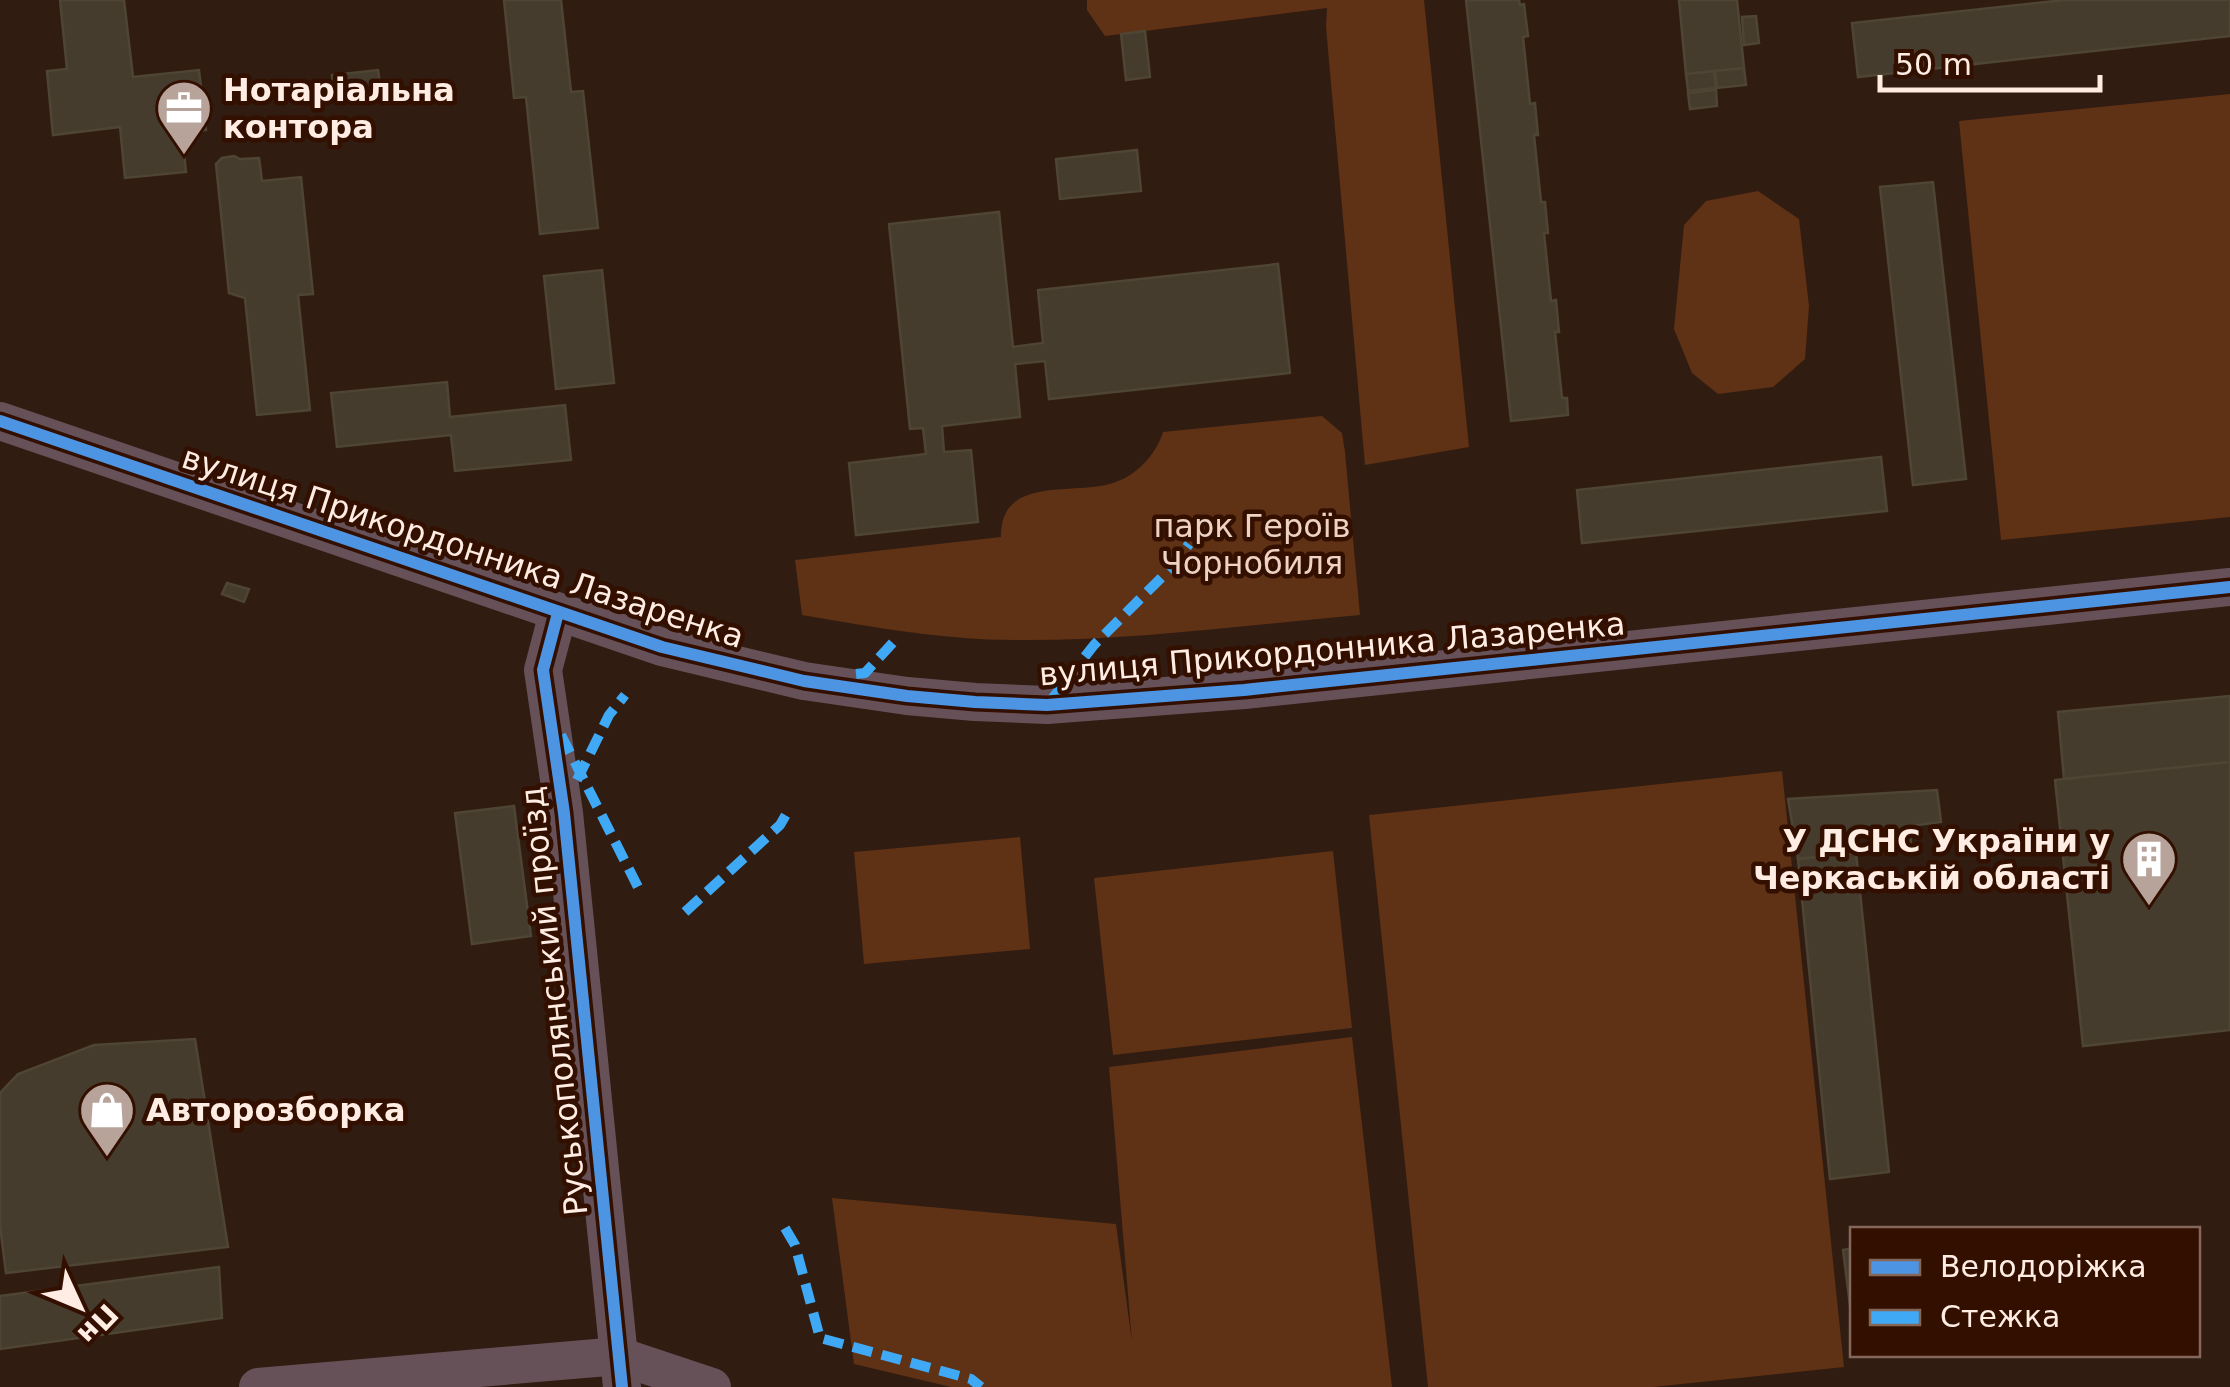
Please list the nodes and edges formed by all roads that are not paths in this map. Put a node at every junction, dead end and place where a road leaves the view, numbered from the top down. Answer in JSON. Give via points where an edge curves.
{"nodes":[{"id":1,"x":0,"y":421,"type":"edge"},
{"id":2,"x":2230,"y":587,"type":"edge"},
{"id":3,"x":558,"y":613,"type":"junction"},
{"id":4,"x":620,"y":1372,"type":"edge"},
{"id":5,"x":258,"y":1387,"type":"edge"},
{"id":6,"x":712,"y":1387,"type":"edge"}],
"edges":[{"from":1,"to":3,"type":"street","name":"вулиця Прикордонника Лазаренка"},
{"from":2,"to":3,"type":"street","name":"вулиця Прикордонника Лазаренка","via":[[1047,705],[804,681],[704,659]]},
{"from":3,"to":4,"type":"street","name":"Руськополянський проїзд","via":[[542,670],[564,812]]},
{"from":4,"to":5,"type":"street"},
{"from":4,"to":6,"type":"street"}]}
